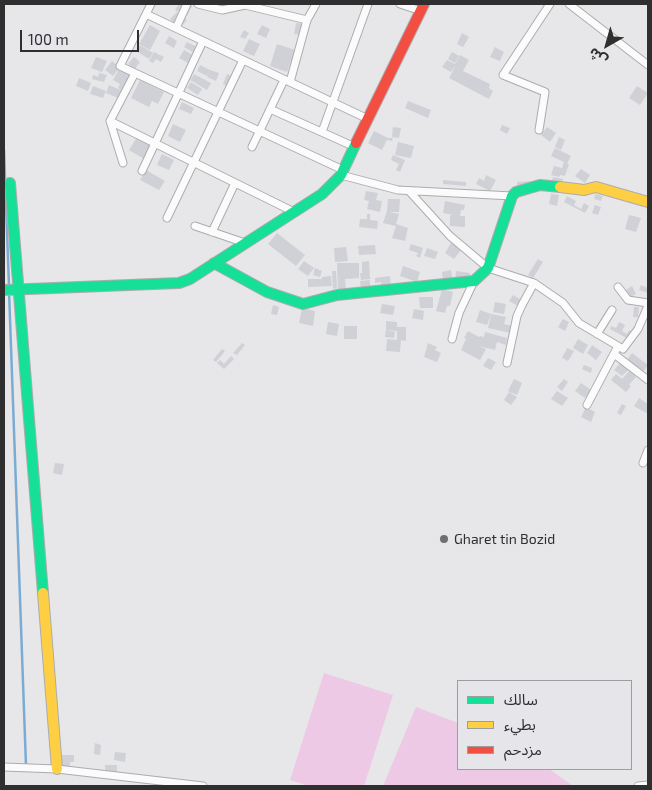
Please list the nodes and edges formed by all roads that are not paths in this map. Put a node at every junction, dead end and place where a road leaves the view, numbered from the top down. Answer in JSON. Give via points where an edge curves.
{"nodes":[{"id":1,"x":151,"y":4,"type":"edge"},
{"id":2,"x":187,"y":4,"type":"edge"},
{"id":3,"x":198,"y":4,"type":"edge"},
{"id":4,"x":246,"y":4,"type":"edge"},
{"id":5,"x":316,"y":4,"type":"edge"},
{"id":6,"x":368,"y":4,"type":"edge"},
{"id":7,"x":400,"y":4,"type":"edge"},
{"id":8,"x":550,"y":4,"type":"edge"},
{"id":9,"x":569,"y":4,"type":"edge"},
{"id":10,"x":422,"y":7,"type":"edge"},
{"id":11,"x":146,"y":14,"type":"junction"},
{"id":12,"x":307,"y":20,"type":"junction"},
{"id":13,"x":176,"y":28,"type":"junction"},
{"id":14,"x":203,"y":41,"type":"junction"},
{"id":15,"x":243,"y":60,"type":"junction"},
{"id":16,"x":648,"y":65,"type":"edge"},
{"id":17,"x":135,"y":73,"type":"junction"},
{"id":18,"x":287,"y":81,"type":"junction"},
{"id":19,"x":178,"y":93,"type":"junction"},
{"id":20,"x":333,"y":102,"type":"junction"},
{"id":21,"x":270,"y":109,"type":"junction"},
{"id":22,"x":218,"y":112,"type":"junction"},
{"id":23,"x":368,"y":119,"type":"junction"},
{"id":24,"x":110,"y":121,"type":"junction"},
{"id":25,"x":539,"y":130,"type":"dead end"},
{"id":26,"x":260,"y":131,"type":"junction"},
{"id":27,"x":322,"y":132,"type":"junction"},
{"id":28,"x":155,"y":143,"type":"junction"},
{"id":29,"x":252,"y":147,"type":"dead end"},
{"id":30,"x":354,"y":147,"type":"junction"},
{"id":31,"x":194,"y":162,"type":"junction"},
{"id":32,"x":123,"y":163,"type":"dead end"},
{"id":33,"x":142,"y":171,"type":"dead end"},
{"id":34,"x":342,"y":172,"type":"junction"},
{"id":35,"x":10,"y":183,"type":"dead end"},
{"id":36,"x":235,"y":183,"type":"junction"},
{"id":37,"x":409,"y":191,"type":"junction"},
{"id":38,"x":512,"y":196,"type":"junction"},
{"id":39,"x":648,"y":202,"type":"edge"},
{"id":40,"x":294,"y":212,"type":"junction"},
{"id":41,"x":168,"y":218,"type":"dead end"},
{"id":42,"x":195,"y":226,"type":"dead end"},
{"id":43,"x":212,"y":232,"type":"junction"},
{"id":44,"x":245,"y":243,"type":"junction"},
{"id":45,"x":214,"y":263,"type":"junction"},
{"id":46,"x":488,"y":268,"type":"junction"},
{"id":47,"x":474,"y":281,"type":"junction"},
{"id":48,"x":534,"y":283,"type":"junction"},
{"id":49,"x":618,"y":287,"type":"dead end"},
{"id":50,"x":18,"y":289,"type":"junction"},
{"id":51,"x":4,"y":290,"type":"edge"},
{"id":52,"x":648,"y":305,"type":"edge"},
{"id":53,"x":612,"y":310,"type":"dead end"},
{"id":54,"x":597,"y":334,"type":"junction"},
{"id":55,"x":452,"y":339,"type":"dead end"},
{"id":56,"x":618,"y":346,"type":"junction"},
{"id":57,"x":614,"y":354,"type":"junction"},
{"id":58,"x":507,"y":364,"type":"dead end"},
{"id":59,"x":648,"y":380,"type":"edge"},
{"id":60,"x":587,"y":405,"type":"dead end"},
{"id":61,"x":648,"y":450,"type":"edge"},
{"id":62,"x":643,"y":463,"type":"dead end"},
{"id":63,"x":4,"y":767,"type":"edge"},
{"id":64,"x":57,"y":770,"type":"junction"},
{"id":65,"x":648,"y":785,"type":"edge"},
{"id":66,"x":203,"y":786,"type":"edge"},
{"id":67,"x":638,"y":786,"type":"edge"}],
"edges":[{"from":1,"to":11,"type":"street"},
{"from":2,"to":13,"type":"street"},
{"from":3,"to":4,"type":"street","via":[[222,10]]},
{"from":4,"to":12,"type":"street"},
{"from":5,"to":12,"type":"street"},
{"from":6,"to":20,"type":"street"},
{"from":7,"to":10,"type":"street"},
{"from":8,"to":25,"type":"street","via":[[503,76],[545,92]]},
{"from":9,"to":16,"type":"street"},
{"from":10,"to":23,"type":"street"},
{"from":11,"to":13,"type":"street"},
{"from":11,"to":17,"type":"street","via":[[120,66]]},
{"from":12,"to":18,"type":"street"},
{"from":13,"to":14,"type":"street"},
{"from":14,"to":15,"type":"street"},
{"from":14,"to":19,"type":"street"},
{"from":15,"to":18,"type":"street"},
{"from":15,"to":22,"type":"street"},
{"from":17,"to":19,"type":"street"},
{"from":17,"to":24,"type":"street"},
{"from":18,"to":20,"type":"street"},
{"from":18,"to":21,"type":"street"},
{"from":19,"to":22,"type":"street"},
{"from":19,"to":28,"type":"street"},
{"from":20,"to":23,"type":"street"},
{"from":20,"to":27,"type":"street"},
{"from":21,"to":26,"type":"street"},
{"from":21,"to":27,"type":"street"},
{"from":22,"to":26,"type":"street"},
{"from":22,"to":31,"type":"street"},
{"from":23,"to":30,"type":"street"},
{"from":24,"to":28,"type":"street"},
{"from":24,"to":32,"type":"street"},
{"from":26,"to":29,"type":"street"},
{"from":26,"to":34,"type":"street"},
{"from":27,"to":30,"type":"street"},
{"from":28,"to":31,"type":"street"},
{"from":28,"to":33,"type":"street"},
{"from":30,"to":34,"type":"street"},
{"from":31,"to":36,"type":"street"},
{"from":31,"to":41,"type":"street"},
{"from":34,"to":37,"type":"street"},
{"from":34,"to":40,"type":"street","via":[[322,194]]},
{"from":35,"to":50,"type":"street"},
{"from":36,"to":40,"type":"street"},
{"from":36,"to":43,"type":"street"},
{"from":37,"to":38,"type":"street"},
{"from":37,"to":46,"type":"street","via":[[450,236]]},
{"from":38,"to":39,"type":"street","via":[[540,185],[584,190],[596,188]]},
{"from":38,"to":46,"type":"street"},
{"from":40,"to":44,"type":"street"},
{"from":42,"to":43,"type":"street"},
{"from":43,"to":44,"type":"street"},
{"from":44,"to":45,"type":"street"},
{"from":45,"to":47,"type":"street","via":[[267,292],[303,304],[337,295]]},
{"from":45,"to":50,"type":"street","via":[[179,283]]},
{"from":46,"to":47,"type":"street"},
{"from":46,"to":48,"type":"street"},
{"from":47,"to":55,"type":"street","via":[[459,313]]},
{"from":48,"to":54,"type":"street","via":[[563,303],[579,323]]},
{"from":48,"to":58,"type":"street","via":[[517,316]]},
{"from":49,"to":52,"type":"street","via":[[628,300]]},
{"from":50,"to":51,"type":"street"},
{"from":50,"to":64,"type":"street"},
{"from":52,"to":56,"type":"street","via":[[638,329],[624,349]]},
{"from":53,"to":54,"type":"street"},
{"from":54,"to":56,"type":"street"},
{"from":56,"to":57,"type":"street"},
{"from":57,"to":59,"type":"street"},
{"from":57,"to":60,"type":"street"},
{"from":61,"to":62,"type":"street"},
{"from":63,"to":64,"type":"street"},
{"from":64,"to":66,"type":"street"},
{"from":65,"to":67,"type":"street"}]}
